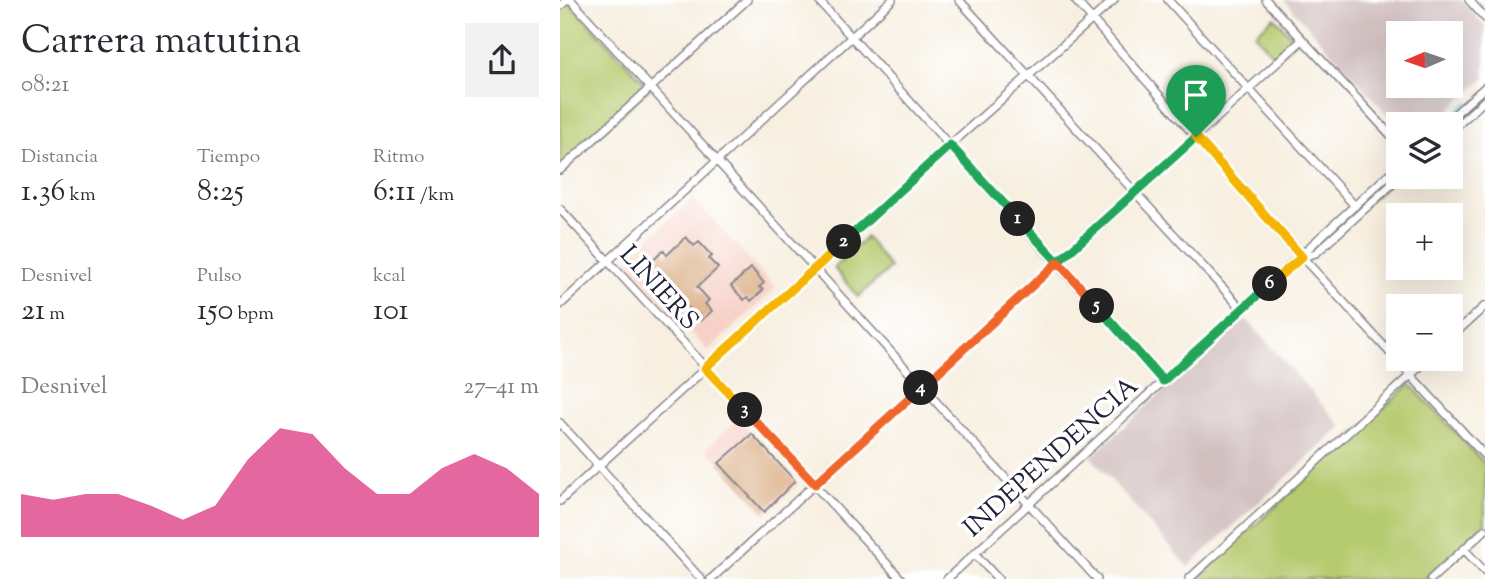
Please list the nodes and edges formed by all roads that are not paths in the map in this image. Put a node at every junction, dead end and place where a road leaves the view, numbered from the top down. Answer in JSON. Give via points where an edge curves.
{"nodes":[{"id":1,"x":569,"y":0,"type":"edge"},
{"id":2,"x":747,"y":0,"type":"edge"},
{"id":3,"x":818,"y":0,"type":"edge"},
{"id":4,"x":892,"y":0,"type":"edge"},
{"id":5,"x":959,"y":0,"type":"edge"},
{"id":6,"x":1075,"y":0,"type":"edge"},
{"id":7,"x":1114,"y":0,"type":"edge"},
{"id":8,"x":1168,"y":0,"type":"edge"},
{"id":9,"x":1266,"y":0,"type":"edge"},
{"id":10,"x":1469,"y":0,"type":"edge"},
{"id":11,"x":560,"y":6,"type":"edge"},
{"id":12,"x":1485,"y":18,"type":"edge"},
{"id":13,"x":1093,"y":20,"type":"junction"},
{"id":14,"x":851,"y":36,"type":"junction"},
{"id":15,"x":1301,"y":41,"type":"junction"},
{"id":16,"x":1030,"y":76,"type":"junction"},
{"id":17,"x":1485,"y":86,"type":"edge"},
{"id":18,"x":1250,"y":88,"type":"junction"},
{"id":19,"x":650,"y":89,"type":"junction"},
{"id":20,"x":1485,"y":100,"type":"edge"},
{"id":21,"x":1457,"y":112,"type":"edge"},
{"id":22,"x":1463,"y":120,"type":"edge"},
{"id":23,"x":1386,"y":130,"type":"edge"},
{"id":24,"x":1196,"y":137,"type":"junction"},
{"id":25,"x":950,"y":145,"type":"junction"},
{"id":26,"x":717,"y":162,"type":"junction"},
{"id":27,"x":560,"y":170,"type":"edge"},
{"id":28,"x":1386,"y":177,"type":"edge"},
{"id":29,"x":1387,"y":189,"type":"edge"},
{"id":30,"x":1134,"y":194,"type":"junction"},
{"id":31,"x":1355,"y":206,"type":"junction"},
{"id":32,"x":560,"y":208,"type":"edge"},
{"id":33,"x":1302,"y":257,"type":"junction"},
{"id":34,"x":608,"y":260,"type":"junction"},
{"id":35,"x":1058,"y":262,"type":"junction"},
{"id":36,"x":814,"y":269,"type":"junction"},
{"id":37,"x":560,"y":305,"type":"edge"},
{"id":38,"x":1485,"y":306,"type":"edge"},
{"id":39,"x":1242,"y":309,"type":"junction"},
{"id":40,"x":1463,"y":326,"type":"edge"},
{"id":41,"x":705,"y":368,"type":"junction"},
{"id":42,"x":1414,"y":371,"type":"edge"},
{"id":43,"x":1411,"y":374,"type":"junction"},
{"id":44,"x":1163,"y":381,"type":"junction"},
{"id":45,"x":921,"y":387,"type":"junction"},
{"id":46,"x":560,"y":422,"type":"edge"},
{"id":47,"x":1485,"y":456,"type":"edge"},
{"id":48,"x":599,"y":465,"type":"junction"},
{"id":49,"x":815,"y":484,"type":"junction"},
{"id":50,"x":560,"y":501,"type":"edge"},
{"id":51,"x":1029,"y":504,"type":"junction"},
{"id":52,"x":1485,"y":530,"type":"edge"},
{"id":53,"x":1464,"y":549,"type":"junction"},
{"id":54,"x":975,"y":554,"type":"junction"},
{"id":55,"x":1485,"y":572,"type":"edge"},
{"id":56,"x":701,"y":579,"type":"edge"},
{"id":57,"x":711,"y":579,"type":"edge"},
{"id":58,"x":901,"y":579,"type":"edge"},
{"id":59,"x":947,"y":579,"type":"edge"},
{"id":60,"x":998,"y":579,"type":"edge"},
{"id":61,"x":1097,"y":579,"type":"edge"},
{"id":62,"x":1189,"y":579,"type":"edge"},
{"id":63,"x":1431,"y":579,"type":"edge"}],
"edges":[{"from":1,"to":11,"type":"street"},
{"from":1,"to":19,"type":"street"},
{"from":2,"to":19,"type":"street"},
{"from":3,"to":14,"type":"street"},
{"from":4,"to":14,"type":"street"},
{"from":5,"to":16,"type":"street"},
{"from":6,"to":13,"type":"street"},
{"from":7,"to":13,"type":"street"},
{"from":8,"to":18,"type":"street"},
{"from":9,"to":15,"type":"street"},
{"from":10,"to":12,"type":"street"},
{"from":13,"to":16,"type":"street"},
{"from":13,"to":24,"type":"street"},
{"from":14,"to":25,"type":"street"},
{"from":14,"to":26,"type":"street"},
{"from":15,"to":18,"type":"street"},
{"from":15,"to":23,"type":"street"},
{"from":16,"to":25,"type":"street"},
{"from":16,"to":30,"type":"street"},
{"from":17,"to":21,"type":"street"},
{"from":18,"to":24,"type":"street"},
{"from":18,"to":31,"type":"street"},
{"from":19,"to":26,"type":"street"},
{"from":19,"to":27,"type":"street"},
{"from":20,"to":22,"type":"street"},
{"from":24,"to":30,"type":"street"},
{"from":24,"to":33,"type":"street"},
{"from":25,"to":35,"type":"street"},
{"from":25,"to":36,"type":"street"},
{"from":26,"to":34,"type":"street"},
{"from":26,"to":36,"type":"street"},
{"from":28,"to":31,"type":"street","name":"INDEPENDENCIA"},
{"from":29,"to":33,"type":"street","via":[[1316,253]]},
{"from":30,"to":35,"type":"street"},
{"from":30,"to":39,"type":"street"},
{"from":31,"to":33,"type":"street","name":"INDEPENDENCIA"},
{"from":32,"to":34,"type":"street","name":"LINIERS"},
{"from":33,"to":39,"type":"street","name":"INDEPENDENCIA"},
{"from":33,"to":43,"type":"street"},
{"from":34,"to":37,"type":"street"},
{"from":34,"to":41,"type":"street","name":"LINIERS"},
{"from":35,"to":44,"type":"street"},
{"from":35,"to":45,"type":"street"},
{"from":36,"to":41,"type":"street"},
{"from":36,"to":45,"type":"street"},
{"from":38,"to":40,"type":"street"},
{"from":39,"to":44,"type":"street","name":"INDEPENDENCIA"},
{"from":41,"to":48,"type":"street"},
{"from":41,"to":49,"type":"street","name":"LINIERS"},
{"from":42,"to":43,"type":"street"},
{"from":43,"to":47,"type":"street"},
{"from":43,"to":62,"type":"street"},
{"from":44,"to":51,"type":"street","name":"INDEPENDENCIA"},
{"from":45,"to":49,"type":"street"},
{"from":45,"to":51,"type":"street"},
{"from":46,"to":48,"type":"street"},
{"from":48,"to":50,"type":"street"},
{"from":48,"to":56,"type":"street"},
{"from":49,"to":57,"type":"street"},
{"from":49,"to":58,"type":"street","name":"LINIERS"},
{"from":51,"to":54,"type":"street","name":"INDEPENDENCIA"},
{"from":51,"to":61,"type":"street"},
{"from":52,"to":53,"type":"street"},
{"from":53,"to":55,"type":"street"},
{"from":53,"to":63,"type":"street"},
{"from":54,"to":59,"type":"street","name":"INDEPENDENCIA"},
{"from":54,"to":60,"type":"street"}]}
